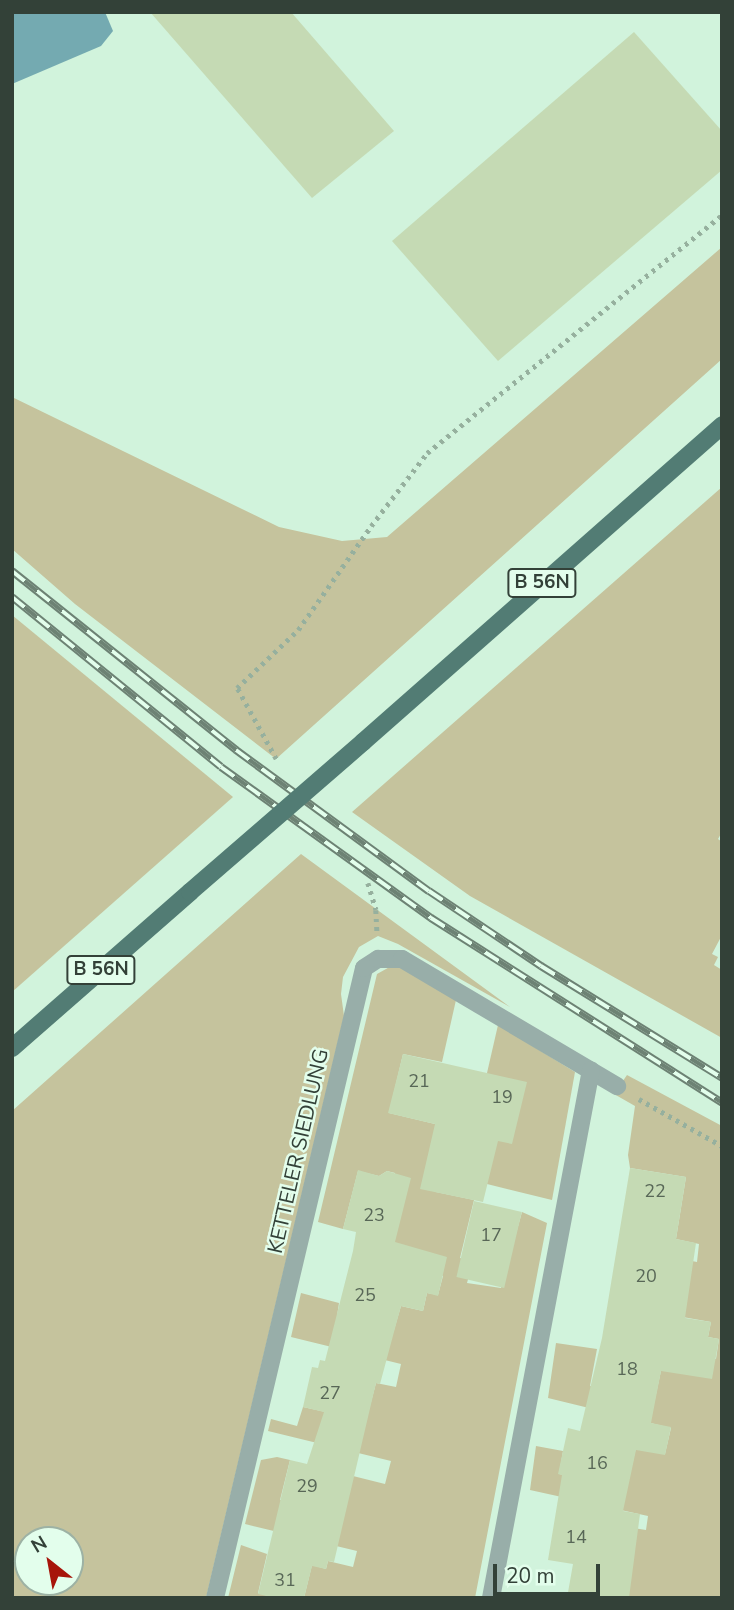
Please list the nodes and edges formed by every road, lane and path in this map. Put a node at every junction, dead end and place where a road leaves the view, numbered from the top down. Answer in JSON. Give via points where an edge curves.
{"nodes":[{"id":1,"x":722,"y":215,"type":"edge"},
{"id":2,"x":722,"y":425,"type":"edge"},
{"id":3,"x":276,"y":759,"type":"dead end"},
{"id":4,"x":368,"y":883,"type":"dead end"},
{"id":5,"x":378,"y":936,"type":"dead end"},
{"id":6,"x":12,"y":1048,"type":"edge"},
{"id":7,"x":591,"y":1070,"type":"junction"},
{"id":8,"x":617,"y":1086,"type":"joint"},
{"id":9,"x":722,"y":1146,"type":"edge"},
{"id":10,"x":215,"y":1598,"type":"edge"},
{"id":11,"x":491,"y":1598,"type":"edge"}],
"edges":[{"from":1,"to":3,"type":"path","via":[[427,453],[298,629],[237,688]]},
{"from":2,"to":6,"type":"main road","number":"B 56N","bridge":true},
{"from":4,"to":5,"type":"path"},
{"from":7,"to":8,"type":"street","name":"KETTELER SIEDLUNG"},
{"from":7,"to":10,"type":"street","name":"KETTELER SIEDLUNG","via":[[402,959],[379,959],[364,968]]},
{"from":7,"to":11,"type":"street"},
{"from":8,"to":9,"type":"path"}]}
